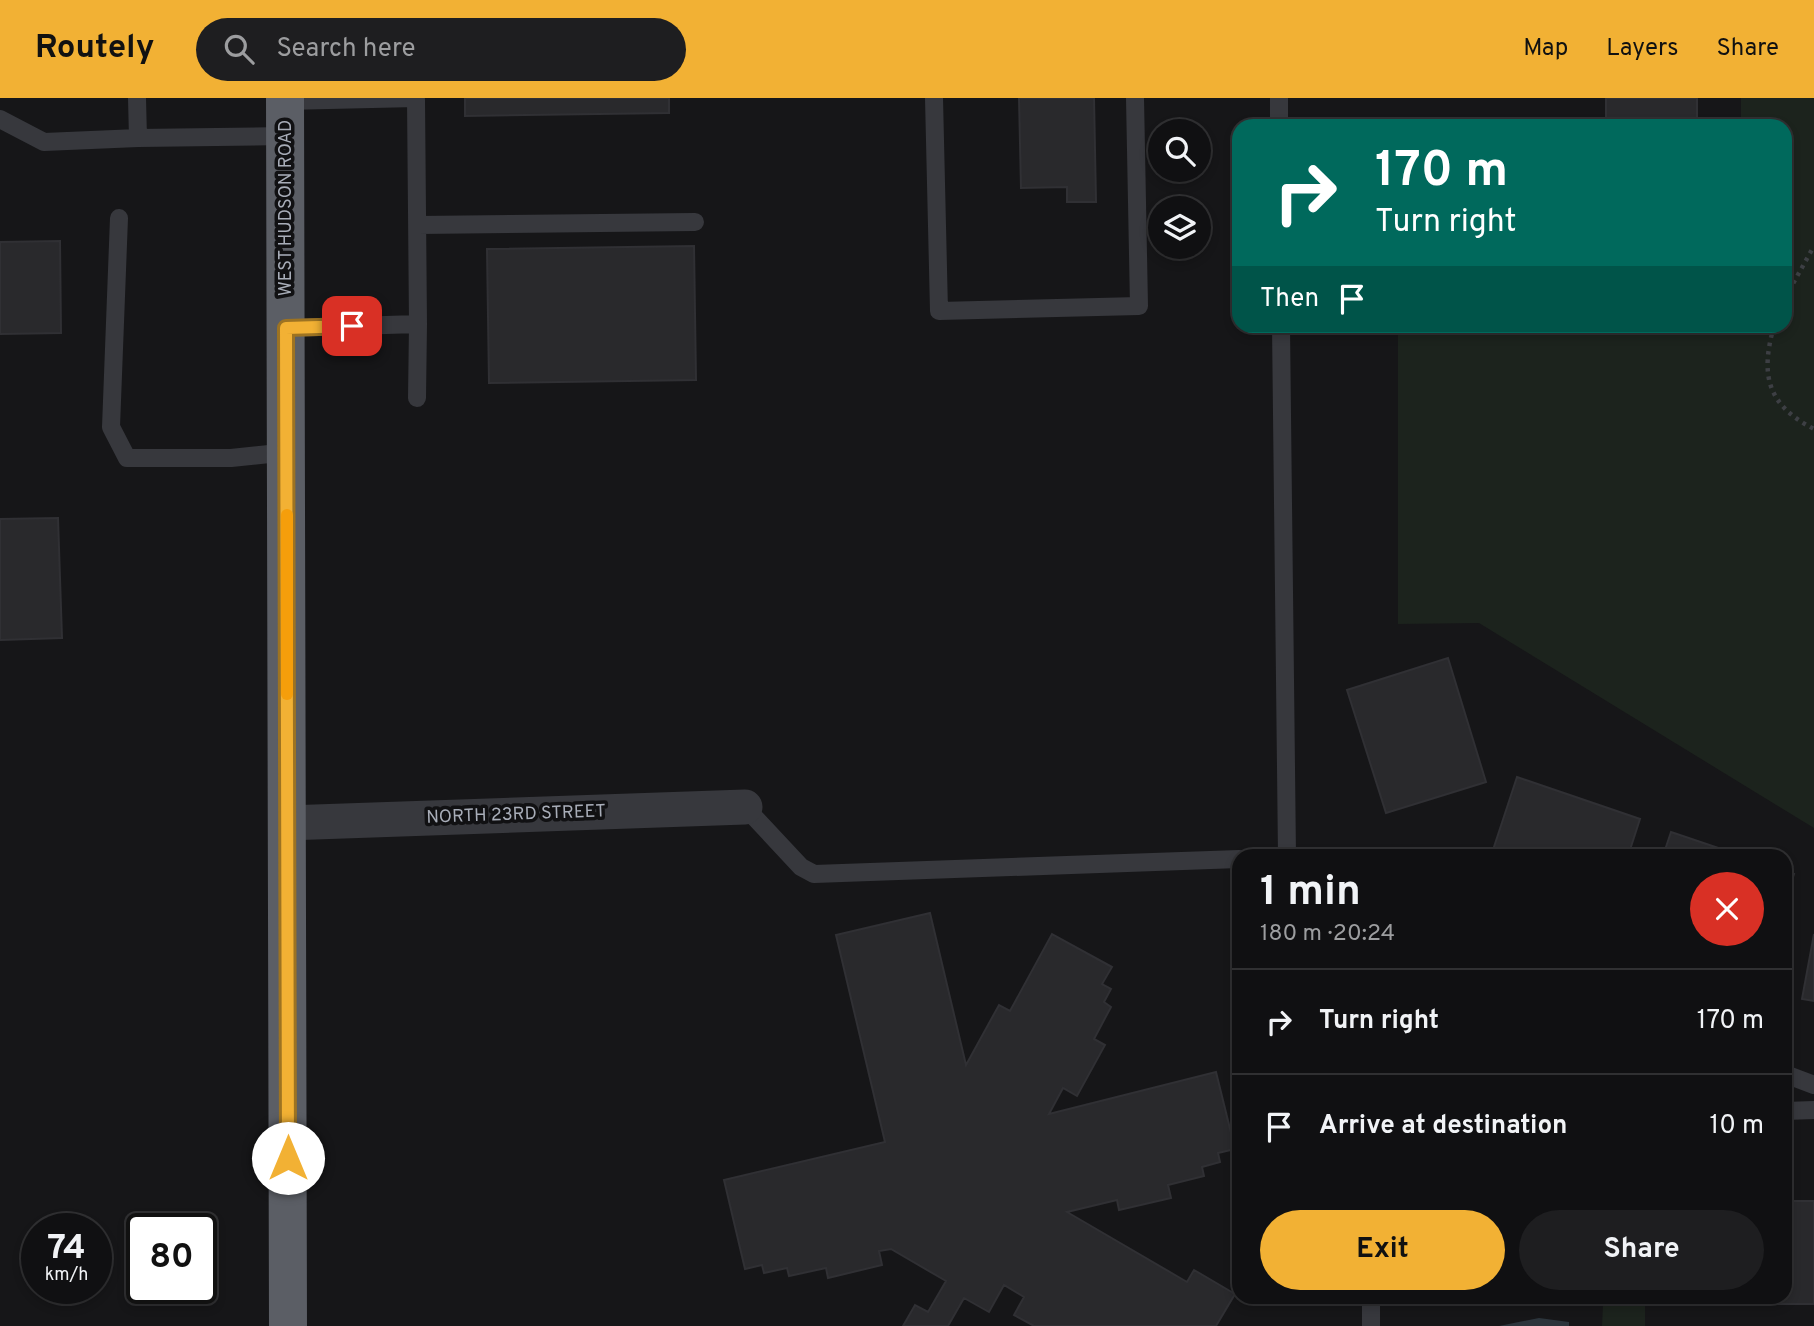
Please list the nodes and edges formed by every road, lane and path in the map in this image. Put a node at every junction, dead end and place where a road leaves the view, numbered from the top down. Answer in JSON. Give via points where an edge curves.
{"nodes":[{"id":1,"x":137,"y":98,"type":"edge"},
{"id":2,"x":934,"y":98,"type":"edge"},
{"id":3,"x":1135,"y":98,"type":"edge"},
{"id":4,"x":1279,"y":98,"type":"edge"},
{"id":5,"x":416,"y":99,"type":"edge"},
{"id":6,"x":285,"y":112,"type":"edge"},
{"id":7,"x":0,"y":119,"type":"edge"},
{"id":8,"x":1279,"y":119,"type":"edge"},
{"id":9,"x":138,"y":138,"type":"junction"},
{"id":10,"x":119,"y":218,"type":"dead end"},
{"id":11,"x":695,"y":222,"type":"dead end"},
{"id":12,"x":418,"y":225,"type":"junction"},
{"id":13,"x":1814,"y":246,"type":"edge"},
{"id":14,"x":1792,"y":285,"type":"edge"},
{"id":15,"x":418,"y":324,"type":"junction"},
{"id":16,"x":286,"y":328,"type":"junction"},
{"id":17,"x":1282,"y":333,"type":"edge"},
{"id":18,"x":1773,"y":333,"type":"edge"},
{"id":19,"x":417,"y":398,"type":"dead end"},
{"id":20,"x":1814,"y":429,"type":"edge"},
{"id":21,"x":288,"y":453,"type":"junction"},
{"id":22,"x":745,"y":807,"type":"joint"},
{"id":23,"x":286,"y":823,"type":"junction"},
{"id":24,"x":1287,"y":849,"type":"edge"},
{"id":25,"x":1232,"y":859,"type":"edge"},
{"id":26,"x":1792,"y":1077,"type":"edge"},
{"id":27,"x":1814,"y":1085,"type":"edge"},
{"id":28,"x":1814,"y":1110,"type":"edge"},
{"id":29,"x":1792,"y":1111,"type":"edge"},
{"id":30,"x":1371,"y":1304,"type":"edge"},
{"id":31,"x":288,"y":1326,"type":"edge"},
{"id":32,"x":1371,"y":1326,"type":"edge"}],
"edges":[{"from":1,"to":9,"type":"lane"},
{"from":2,"to":3,"type":"lane","via":[[939,311],[1139,306]]},
{"from":4,"to":8,"type":"lane"},
{"from":5,"to":6,"type":"lane"},
{"from":5,"to":12,"type":"lane"},
{"from":6,"to":9,"type":"lane"},
{"from":6,"to":16,"type":"highway","name":"WEST HUDSON ROAD"},
{"from":7,"to":9,"type":"lane","via":[[44,142]]},
{"from":10,"to":21,"type":"lane","via":[[111,427],[127,458]]},
{"from":11,"to":12,"type":"lane"},
{"from":12,"to":15,"type":"lane"},
{"from":13,"to":14,"type":"path"},
{"from":15,"to":16,"type":"lane"},
{"from":15,"to":19,"type":"lane"},
{"from":16,"to":21,"type":"highway","name":"WEST HUDSON ROAD"},
{"from":17,"to":24,"type":"lane"},
{"from":18,"to":20,"type":"path","via":[[1768,366],[1772,394],[1787,413]]},
{"from":21,"to":23,"type":"highway","name":"WEST HUDSON ROAD"},
{"from":22,"to":23,"type":"street","name":"NORTH 23RD STREET"},
{"from":22,"to":25,"type":"lane","via":[[801,867],[814,874]]},
{"from":23,"to":31,"type":"highway","name":"WEST HUDSON ROAD"},
{"from":26,"to":27,"type":"lane"},
{"from":28,"to":29,"type":"lane"},
{"from":30,"to":32,"type":"lane"}]}
